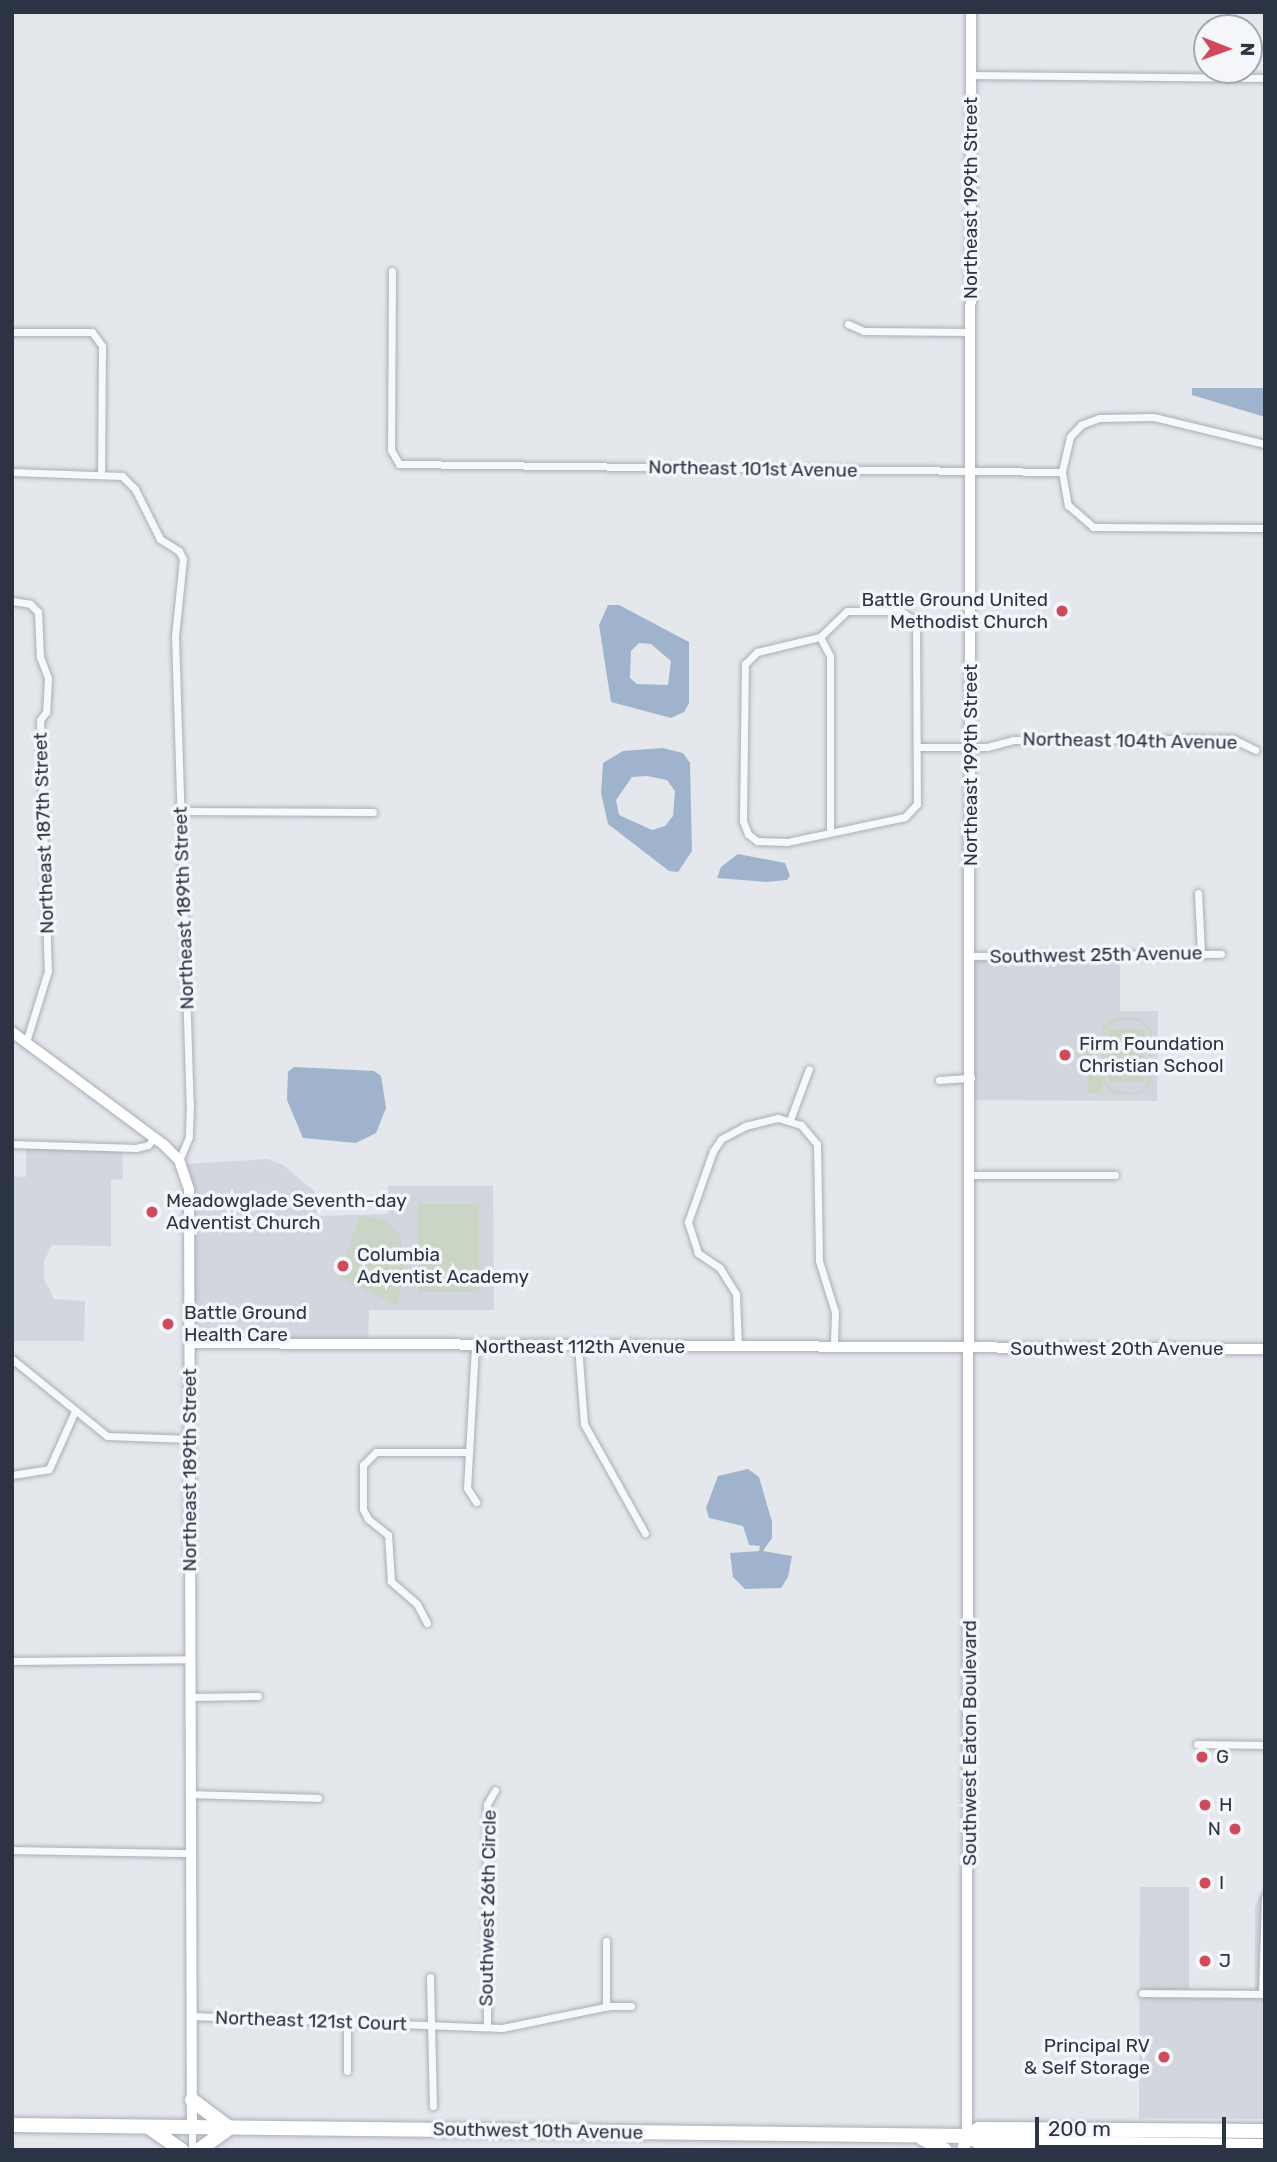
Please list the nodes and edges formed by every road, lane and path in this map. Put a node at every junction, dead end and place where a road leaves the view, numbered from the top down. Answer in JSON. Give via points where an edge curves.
{"nodes":[{"id":1,"x":971,"y":12,"type":"edge"},
{"id":2,"x":971,"y":75,"type":"junction"},
{"id":3,"x":1265,"y":78,"type":"edge"},
{"id":4,"x":392,"y":271,"type":"dead end"},
{"id":5,"x":848,"y":324,"type":"dead end"},
{"id":6,"x":12,"y":332,"type":"edge"},
{"id":7,"x":971,"y":332,"type":"junction"},
{"id":8,"x":1265,"y":444,"type":"edge"},
{"id":9,"x":12,"y":472,"type":"edge"},
{"id":10,"x":970,"y":472,"type":"junction"},
{"id":11,"x":1062,"y":472,"type":"junction"},
{"id":12,"x":105,"y":474,"type":"junction"},
{"id":13,"x":1265,"y":528,"type":"edge"},
{"id":14,"x":12,"y":601,"type":"edge"},
{"id":15,"x":820,"y":637,"type":"junction"},
{"id":16,"x":918,"y":747,"type":"junction"},
{"id":17,"x":971,"y":747,"type":"junction"},
{"id":18,"x":1256,"y":750,"type":"dead end"},
{"id":19,"x":182,"y":811,"type":"junction"},
{"id":20,"x":373,"y":812,"type":"dead end"},
{"id":21,"x":830,"y":832,"type":"junction"},
{"id":22,"x":1198,"y":893,"type":"dead end"},
{"id":23,"x":1201,"y":953,"type":"junction"},
{"id":24,"x":1221,"y":954,"type":"dead end"},
{"id":25,"x":971,"y":956,"type":"junction"},
{"id":26,"x":12,"y":1032,"type":"edge"},
{"id":27,"x":26,"y":1042,"type":"junction"},
{"id":28,"x":809,"y":1069,"type":"dead end"},
{"id":29,"x":971,"y":1078,"type":"junction"},
{"id":30,"x":939,"y":1080,"type":"dead end"},
{"id":31,"x":790,"y":1120,"type":"junction"},
{"id":32,"x":155,"y":1137,"type":"junction"},
{"id":33,"x":12,"y":1144,"type":"edge"},
{"id":34,"x":179,"y":1160,"type":"junction"},
{"id":35,"x":1115,"y":1174,"type":"dead end"},
{"id":36,"x":971,"y":1175,"type":"junction"},
{"id":37,"x":190,"y":1343,"type":"junction"},
{"id":38,"x":475,"y":1346,"type":"junction"},
{"id":39,"x":578,"y":1346,"type":"junction"},
{"id":40,"x":738,"y":1348,"type":"junction"},
{"id":41,"x":834,"y":1348,"type":"junction"},
{"id":42,"x":1265,"y":1349,"type":"edge"},
{"id":43,"x":970,"y":1350,"type":"junction"},
{"id":44,"x":12,"y":1359,"type":"edge"},
{"id":45,"x":75,"y":1411,"type":"junction"},
{"id":46,"x":190,"y":1439,"type":"junction"},
{"id":47,"x":467,"y":1452,"type":"junction"},
{"id":48,"x":12,"y":1475,"type":"edge"},
{"id":49,"x":476,"y":1502,"type":"dead end"},
{"id":50,"x":646,"y":1534,"type":"dead end"},
{"id":51,"x":427,"y":1623,"type":"dead end"},
{"id":52,"x":191,"y":1659,"type":"junction"},
{"id":53,"x":12,"y":1661,"type":"edge"},
{"id":54,"x":258,"y":1696,"type":"dead end"},
{"id":55,"x":191,"y":1697,"type":"junction"},
{"id":56,"x":1197,"y":1744,"type":"dead end"},
{"id":57,"x":1265,"y":1745,"type":"edge"},
{"id":58,"x":495,"y":1790,"type":"dead end"},
{"id":59,"x":191,"y":1794,"type":"junction"},
{"id":60,"x":318,"y":1798,"type":"dead end"},
{"id":61,"x":12,"y":1850,"type":"edge"},
{"id":62,"x":192,"y":1853,"type":"junction"},
{"id":63,"x":1265,"y":1898,"type":"edge"},
{"id":64,"x":606,"y":1941,"type":"dead end"},
{"id":65,"x":430,"y":1977,"type":"dead end"},
{"id":66,"x":1142,"y":1993,"type":"dead end"},
{"id":67,"x":1263,"y":1994,"type":"edge"},
{"id":68,"x":631,"y":2006,"type":"dead end"},
{"id":69,"x":606,"y":2007,"type":"junction"},
{"id":70,"x":192,"y":2016,"type":"junction"},
{"id":71,"x":347,"y":2023,"type":"junction"},
{"id":72,"x":431,"y":2025,"type":"junction"},
{"id":73,"x":487,"y":2027,"type":"junction"},
{"id":74,"x":347,"y":2071,"type":"dead end"},
{"id":75,"x":192,"y":2100,"type":"junction"},
{"id":76,"x":433,"y":2106,"type":"dead end"},
{"id":77,"x":12,"y":2125,"type":"edge"},
{"id":78,"x":149,"y":2127,"type":"junction"},
{"id":79,"x":192,"y":2128,"type":"junction"},
{"id":80,"x":229,"y":2128,"type":"junction"},
{"id":81,"x":1265,"y":2131,"type":"edge"},
{"id":82,"x":917,"y":2135,"type":"junction"},
{"id":83,"x":968,"y":2145,"type":"edge"},
{"id":84,"x":993,"y":2146,"type":"edge"},
{"id":85,"x":1265,"y":2146,"type":"edge"},
{"id":86,"x":181,"y":2150,"type":"edge"},
{"id":87,"x":192,"y":2150,"type":"edge"},
{"id":88,"x":200,"y":2150,"type":"edge"},
{"id":89,"x":945,"y":2150,"type":"edge"}],
"edges":[{"from":1,"to":2,"type":"street","name":"Northeast 199th Street"},
{"from":2,"to":3,"type":"street"},
{"from":2,"to":7,"type":"street","name":"Northeast 199th Street"},
{"from":4,"to":10,"type":"street","name":"Northeast 101st Avenue","via":[[391,450],[399,464]]},
{"from":5,"to":7,"type":"street","via":[[864,331]]},
{"from":6,"to":12,"type":"street","via":[[92,332],[102,346]]},
{"from":7,"to":10,"type":"street","name":"Northeast 199th Street"},
{"from":8,"to":11,"type":"street","via":[[1153,417],[1099,418],[1081,425],[1070,437]]},
{"from":9,"to":12,"type":"street"},
{"from":10,"to":11,"type":"street","name":"Northeast 101st Avenue"},
{"from":10,"to":17,"type":"street","name":"Northeast 199th Street"},
{"from":11,"to":13,"type":"street","via":[[1068,505],[1093,527]]},
{"from":12,"to":19,"type":"street","name":"Northeast 189th Street","via":[[121,476],[135,489],[154,530],[183,559],[175,636]]},
{"from":14,"to":27,"type":"street","name":"Northeast 187th Street","via":[[30,604],[38,612],[40,657],[48,678],[46,712],[40,720],[48,971]]},
{"from":15,"to":16,"type":"street","via":[[847,611],[901,611],[916,622]]},
{"from":15,"to":21,"type":"street","via":[[830,656]]},
{"from":15,"to":21,"type":"street","via":[[757,652],[745,664],[743,821],[750,837],[769,843]]},
{"from":16,"to":17,"type":"street","name":"Northeast 104th Avenue"},
{"from":16,"to":21,"type":"street","via":[[915,809],[905,817]]},
{"from":17,"to":18,"type":"street","name":"Northeast 104th Avenue","via":[[1013,740],[1233,739]]},
{"from":17,"to":25,"type":"street","name":"Northeast 199th Street"},
{"from":19,"to":20,"type":"street"},
{"from":19,"to":34,"type":"street","name":"Northeast 189th Street","via":[[190,1104],[189,1137]]},
{"from":22,"to":23,"type":"street"},
{"from":23,"to":24,"type":"street","name":"Southwest 25th Avenue"},
{"from":23,"to":25,"type":"street","name":"Southwest 25th Avenue"},
{"from":25,"to":29,"type":"street","name":"Northeast 199th Street"},
{"from":26,"to":27,"type":"street"},
{"from":27,"to":32,"type":"street"},
{"from":28,"to":31,"type":"street"},
{"from":29,"to":30,"type":"street"},
{"from":29,"to":36,"type":"street","name":"Northeast 199th Street"},
{"from":31,"to":40,"type":"street","via":[[745,1126],[721,1139],[688,1222],[698,1253],[720,1268],[736,1294]]},
{"from":31,"to":41,"type":"street","via":[[817,1144],[819,1261],[835,1312]]},
{"from":32,"to":33,"type":"street","via":[[136,1148]]},
{"from":32,"to":34,"type":"street"},
{"from":34,"to":37,"type":"street","name":"Northeast 189th Street","via":[[190,1197]]},
{"from":35,"to":36,"type":"street"},
{"from":36,"to":43,"type":"street","name":"Northeast 199th Street"},
{"from":37,"to":38,"type":"street","name":"Northeast 112th Avenue"},
{"from":37,"to":46,"type":"street","name":"Northeast 189th Street"},
{"from":38,"to":39,"type":"street","name":"Northeast 112th Avenue"},
{"from":38,"to":47,"type":"street"},
{"from":39,"to":40,"type":"street","name":"Northeast 112th Avenue"},
{"from":39,"to":50,"type":"street","via":[[584,1424]]},
{"from":40,"to":41,"type":"street","name":"Northeast 112th Avenue"},
{"from":41,"to":43,"type":"street","name":"Northeast 112th Avenue"},
{"from":42,"to":43,"type":"street","name":"Southwest 20th Avenue"},
{"from":43,"to":83,"type":"street","name":"Southwest Eaton Boulevard"},
{"from":44,"to":45,"type":"street"},
{"from":45,"to":46,"type":"street","via":[[107,1436]]},
{"from":45,"to":48,"type":"street","via":[[49,1469]]},
{"from":46,"to":52,"type":"street","name":"Northeast 189th Street"},
{"from":47,"to":49,"type":"street","via":[[467,1488]]},
{"from":47,"to":51,"type":"street","via":[[379,1452],[368,1456],[362,1470],[364,1512],[387,1532],[391,1581],[422,1609]]},
{"from":52,"to":53,"type":"street"},
{"from":52,"to":55,"type":"street","name":"Northeast 189th Street"},
{"from":54,"to":55,"type":"street"},
{"from":55,"to":59,"type":"street","name":"Northeast 189th Street"},
{"from":56,"to":57,"type":"street"},
{"from":58,"to":73,"type":"street","name":"Southwest 26th Circle","via":[[487,1804]]},
{"from":59,"to":60,"type":"street"},
{"from":59,"to":62,"type":"street","name":"Northeast 189th Street"},
{"from":61,"to":62,"type":"street"},
{"from":62,"to":70,"type":"street","name":"Northeast 189th Street"},
{"from":63,"to":67,"type":"street"},
{"from":64,"to":69,"type":"street"},
{"from":65,"to":72,"type":"street"},
{"from":66,"to":67,"type":"street"},
{"from":68,"to":69,"type":"street","name":"Northeast 121st Court"},
{"from":69,"to":73,"type":"street","name":"Northeast 121st Court","via":[[507,2028]]},
{"from":70,"to":71,"type":"street","name":"Northeast 121st Court"},
{"from":70,"to":75,"type":"street","name":"Northeast 189th Street"},
{"from":71,"to":72,"type":"street","name":"Northeast 121st Court"},
{"from":71,"to":74,"type":"street"},
{"from":72,"to":73,"type":"street","name":"Northeast 121st Court"},
{"from":72,"to":76,"type":"street"},
{"from":75,"to":79,"type":"street","name":"Northeast 189th Street"},
{"from":75,"to":80,"type":"highway"},
{"from":77,"to":78,"type":"highway","name":"Southwest 10th Avenue"},
{"from":78,"to":79,"type":"highway","name":"Southwest 10th Avenue"},
{"from":78,"to":86,"type":"highway"},
{"from":79,"to":80,"type":"highway","name":"Southwest 10th Avenue"},
{"from":79,"to":87,"type":"street"},
{"from":80,"to":82,"type":"highway","name":"Southwest 10th Avenue"},
{"from":80,"to":88,"type":"highway"},
{"from":81,"to":83,"type":"highway","name":"Southwest 10th Avenue","via":[[979,2129]]},
{"from":82,"to":83,"type":"highway","name":"Southwest 10th Avenue"},
{"from":82,"to":89,"type":"highway"},
{"from":83,"to":84,"type":"highway","name":"Southwest 10th Avenue"},
{"from":84,"to":85,"type":"highway","name":"Southwest 10th Avenue"}]}
